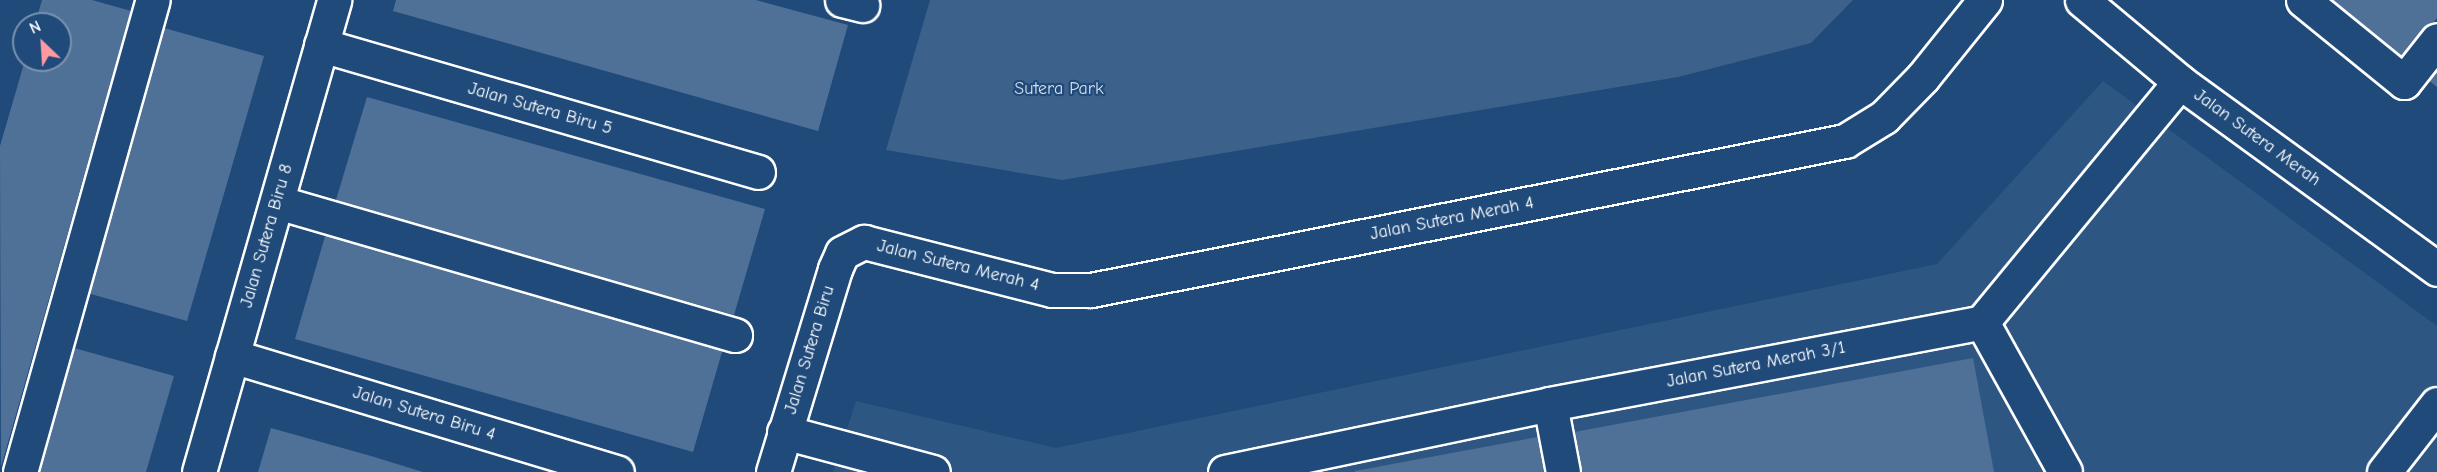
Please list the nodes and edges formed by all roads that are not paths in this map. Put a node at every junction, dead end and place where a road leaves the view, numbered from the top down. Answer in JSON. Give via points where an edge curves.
{"nodes":[{"id":1,"x":153,"y":0,"type":"edge"},
{"id":2,"x":334,"y":0,"type":"edge"},
{"id":3,"x":1985,"y":0,"type":"edge"},
{"id":4,"x":2082,"y":0,"type":"edge"},
{"id":5,"x":2304,"y":0,"type":"edge"},
{"id":6,"x":2437,"y":40,"type":"edge"},
{"id":7,"x":321,"y":45,"type":"junction"},
{"id":8,"x":2180,"y":82,"type":"junction"},
{"id":9,"x":758,"y":172,"type":"dead end"},
{"id":10,"x":277,"y":201,"type":"junction"},
{"id":11,"x":864,"y":242,"type":"joint"},
{"id":12,"x":2437,"y":269,"type":"edge"},
{"id":13,"x":1982,"y":322,"type":"junction"},
{"id":14,"x":735,"y":334,"type":"dead end"},
{"id":15,"x":232,"y":356,"type":"junction"},
{"id":16,"x":1550,"y":404,"type":"junction"},
{"id":17,"x":2437,"y":404,"type":"edge"},
{"id":18,"x":784,"y":432,"type":"junction"},
{"id":19,"x":20,"y":472,"type":"edge"},
{"id":20,"x":199,"y":472,"type":"edge"},
{"id":21,"x":617,"y":472,"type":"edge"},
{"id":22,"x":773,"y":472,"type":"edge"},
{"id":23,"x":933,"y":472,"type":"edge"},
{"id":24,"x":1225,"y":472,"type":"edge"},
{"id":25,"x":1563,"y":472,"type":"edge"},
{"id":26,"x":2065,"y":472,"type":"edge"},
{"id":27,"x":2384,"y":472,"type":"edge"}],
"edges":[{"from":1,"to":19,"type":"street"},
{"from":2,"to":7,"type":"street","name":"Jalan Sutera Biru 8"},
{"from":3,"to":11,"type":"street","name":"Jalan Sutera Merah 4","via":[[1923,77],[1884,117],[1845,141],[1091,290],[1052,290]]},
{"from":4,"to":8,"type":"street","name":"Jalan Sutera Merah"},
{"from":5,"to":6,"type":"street","via":[[2404,82]]},
{"from":7,"to":9,"type":"street","name":"Jalan Sutera Biru 5"},
{"from":7,"to":10,"type":"street","name":"Jalan Sutera Biru 8"},
{"from":8,"to":12,"type":"street","name":"Jalan Sutera Merah"},
{"from":8,"to":13,"type":"street"},
{"from":10,"to":14,"type":"street"},
{"from":10,"to":15,"type":"street","name":"Jalan Sutera Biru 8"},
{"from":11,"to":18,"type":"street","name":"Jalan Sutera Biru","via":[[842,253],[835,269]]},
{"from":13,"to":16,"type":"street","name":"Jalan Sutera Merah 3/1"},
{"from":13,"to":26,"type":"street"},
{"from":15,"to":20,"type":"street","name":"Jalan Sutera Biru 8"},
{"from":15,"to":21,"type":"street","name":"Jalan Sutera Biru 4"},
{"from":16,"to":24,"type":"street","name":"Jalan Sutera Merah 3/1"},
{"from":16,"to":25,"type":"street"},
{"from":17,"to":27,"type":"street"},
{"from":18,"to":22,"type":"street","name":"Jalan Sutera Biru"},
{"from":18,"to":23,"type":"street"}]}
